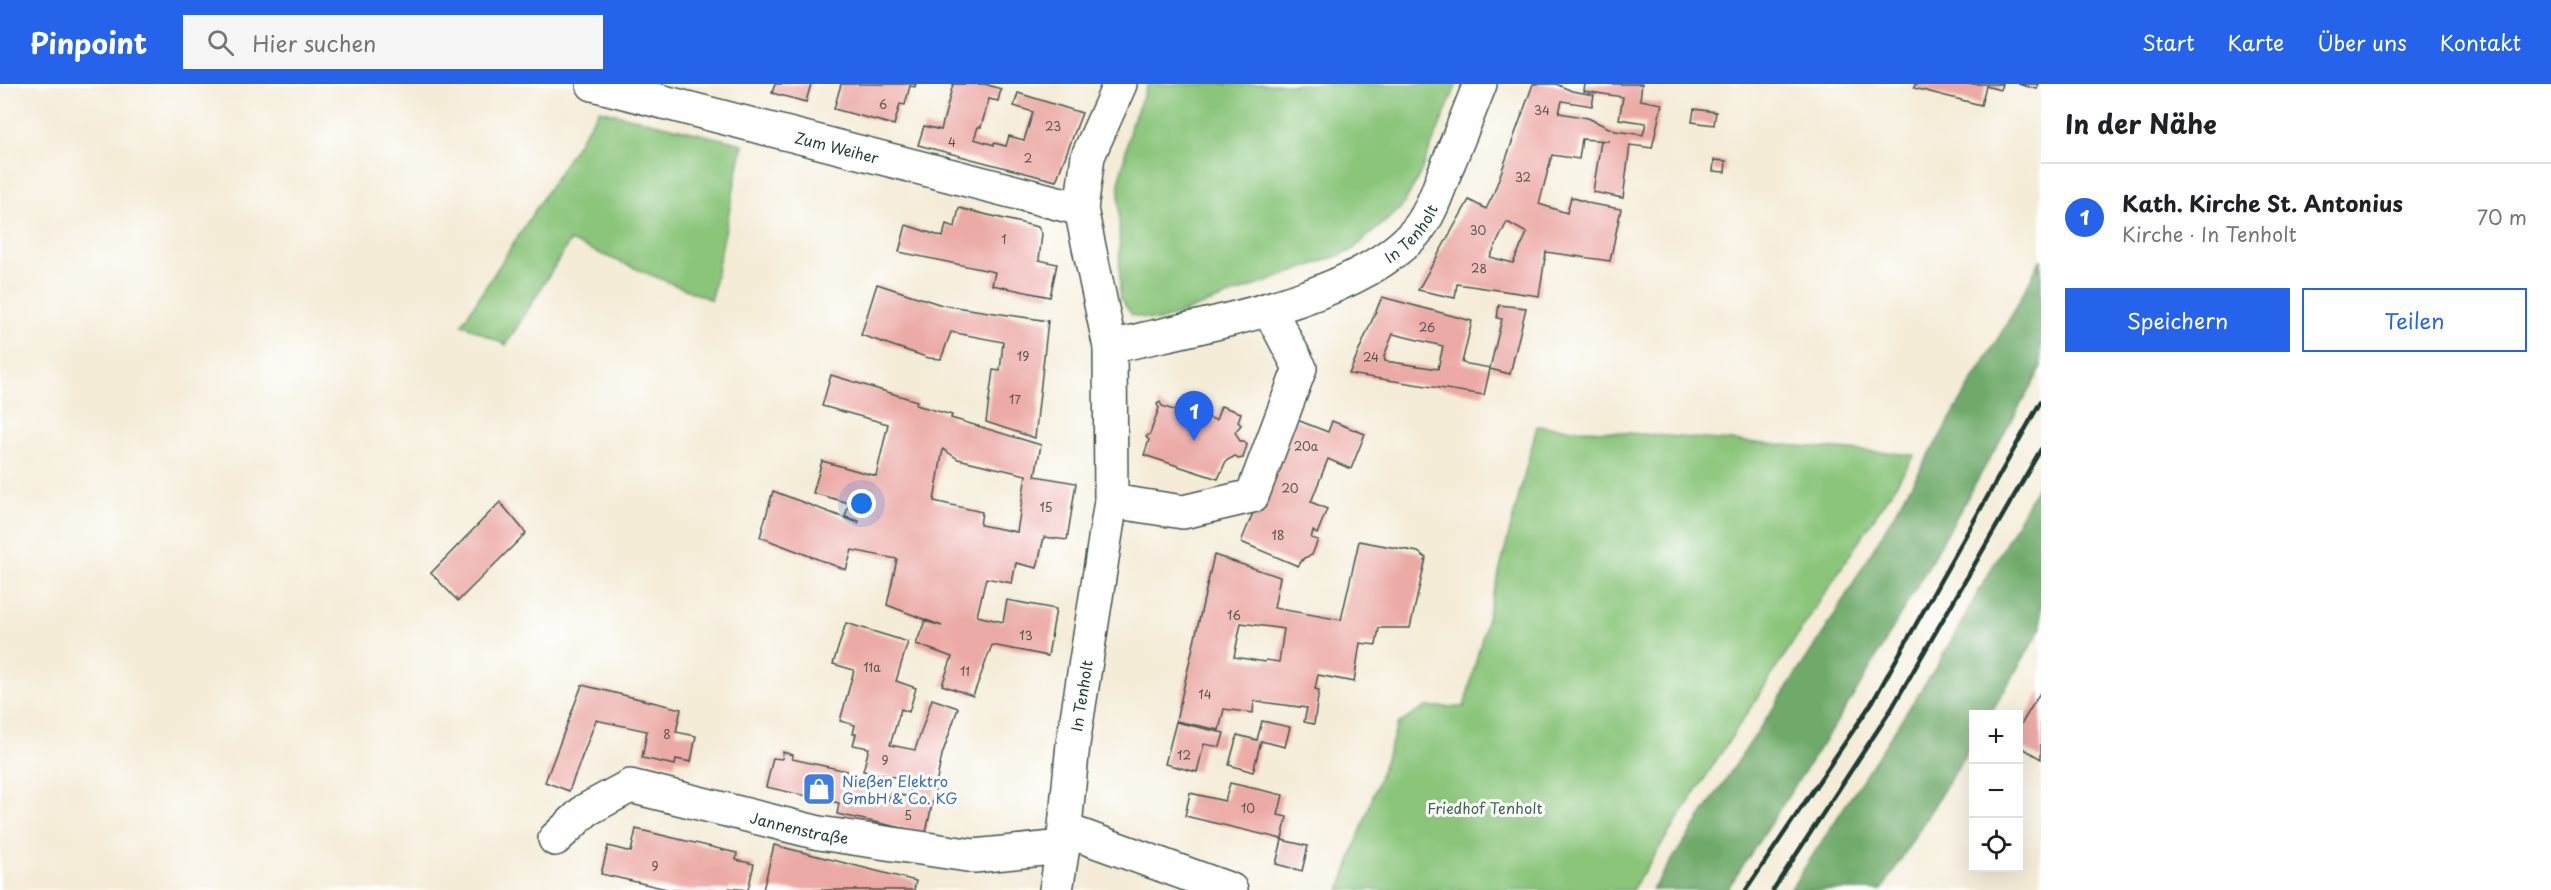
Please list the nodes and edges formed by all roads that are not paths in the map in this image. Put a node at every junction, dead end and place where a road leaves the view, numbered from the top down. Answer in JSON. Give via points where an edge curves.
{"nodes":[{"id":1,"x":594,"y":84,"type":"edge"},
{"id":2,"x":1120,"y":84,"type":"edge"},
{"id":3,"x":1480,"y":84,"type":"edge"},
{"id":4,"x":1081,"y":209,"type":"junction"},
{"id":5,"x":1269,"y":309,"type":"junction"},
{"id":6,"x":1110,"y":347,"type":"junction"},
{"id":7,"x":1111,"y":501,"type":"junction"},
{"id":8,"x":555,"y":839,"type":"dead end"},
{"id":9,"x":1064,"y":839,"type":"junction"},
{"id":10,"x":1056,"y":890,"type":"edge"},
{"id":11,"x":1231,"y":890,"type":"edge"}],
"edges":[{"from":1,"to":4,"type":"street","name":"Zum Weiher"},
{"from":2,"to":4,"type":"street","name":"In Tenholt","via":[[1088,156]]},
{"from":3,"to":5,"type":"street","name":"In Tenholt","via":[[1433,201],[1415,233],[1380,263],[1311,295]]},
{"from":4,"to":6,"type":"street","name":"In Tenholt"},
{"from":5,"to":6,"type":"street","name":"In Tenholt"},
{"from":5,"to":7,"type":"street","via":[[1300,368],[1252,496],[1183,512]]},
{"from":6,"to":7,"type":"street","name":"In Tenholt"},
{"from":7,"to":9,"type":"street","name":"In Tenholt","via":[[1073,744]]},
{"from":8,"to":9,"type":"street","name":"Jannenstraße","via":[[586,810],[630,786],[819,833],[963,854]]},
{"from":9,"to":10,"type":"street","name":"In Tenholt"},
{"from":9,"to":11,"type":"street"}]}
